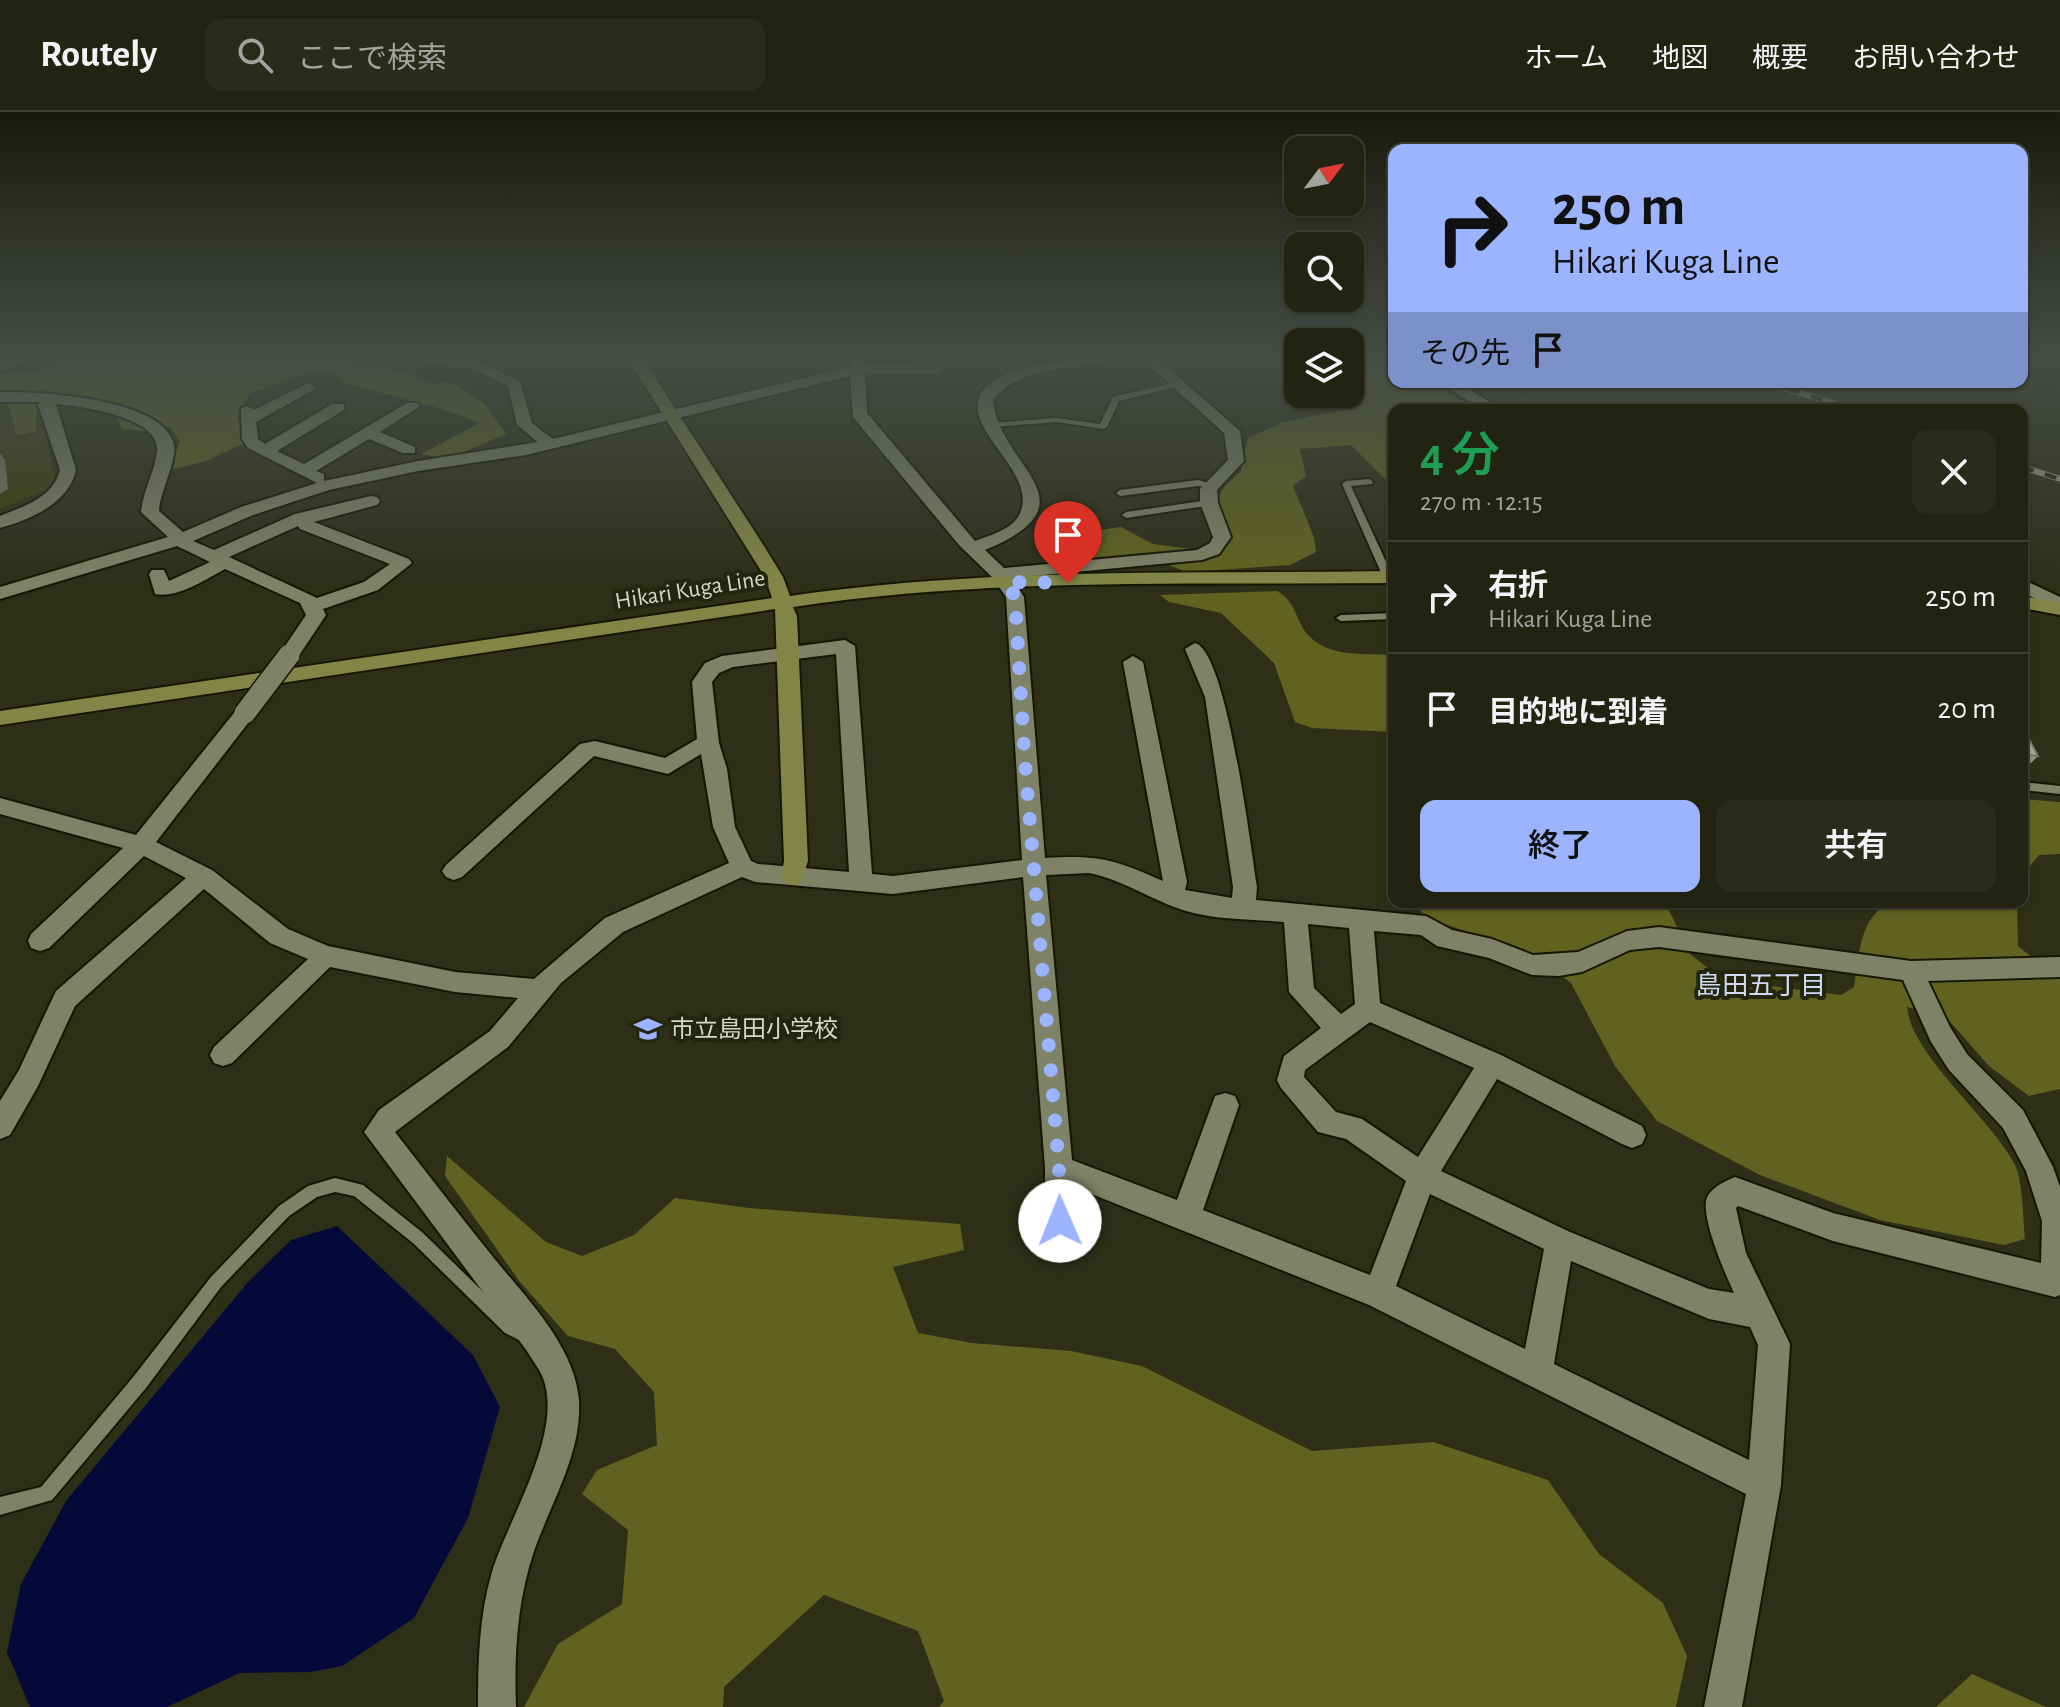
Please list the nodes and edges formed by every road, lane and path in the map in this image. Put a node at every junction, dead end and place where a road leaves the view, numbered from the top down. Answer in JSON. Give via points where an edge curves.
{"nodes":[{"id":1,"x":56,"y":433,"type":"edge"},
{"id":2,"x":162,"y":433,"type":"edge"},
{"id":3,"x":250,"y":433,"type":"edge"},
{"id":4,"x":294,"y":433,"type":"edge"},
{"id":5,"x":364,"y":433,"type":"edge"},
{"id":6,"x":369,"y":433,"type":"edge"},
{"id":7,"x":536,"y":433,"type":"edge"},
{"id":8,"x":592,"y":433,"type":"edge"},
{"id":9,"x":682,"y":433,"type":"edge"},
{"id":10,"x":875,"y":433,"type":"edge"},
{"id":11,"x":995,"y":433,"type":"edge"},
{"id":12,"x":1232,"y":433,"type":"edge"},
{"id":13,"x":550,"y":444,"type":"junction"},
{"id":14,"x":409,"y":450,"type":"dead end"},
{"id":15,"x":265,"y":451,"type":"junction"},
{"id":16,"x":304,"y":471,"type":"junction"},
{"id":17,"x":1369,"y":482,"type":"dead end"},
{"id":18,"x":325,"y":486,"type":"junction"},
{"id":19,"x":1120,"y":493,"type":"dead end"},
{"id":20,"x":1210,"y":494,"type":"junction"},
{"id":21,"x":371,"y":501,"type":"dead end"},
{"id":22,"x":1126,"y":515,"type":"dead end"},
{"id":23,"x":301,"y":518,"type":"junction"},
{"id":24,"x":0,"y":523,"type":"edge"},
{"id":25,"x":181,"y":539,"type":"junction"},
{"id":26,"x":974,"y":548,"type":"junction"},
{"id":27,"x":219,"y":559,"type":"junction"},
{"id":28,"x":1388,"y":571,"type":"edge"},
{"id":29,"x":158,"y":574,"type":"dead end"},
{"id":30,"x":1388,"y":577,"type":"edge"},
{"id":31,"x":1003,"y":578,"type":"junction"},
{"id":32,"x":2028,"y":588,"type":"edge"},
{"id":33,"x":0,"y":593,"type":"edge"},
{"id":34,"x":784,"y":600,"type":"junction"},
{"id":35,"x":2028,"y":603,"type":"edge"},
{"id":36,"x":314,"y":606,"type":"junction"},
{"id":37,"x":2060,"y":607,"type":"edge"},
{"id":38,"x":1388,"y":616,"type":"edge"},
{"id":39,"x":1341,"y":618,"type":"dead end"},
{"id":40,"x":1195,"y":649,"type":"dead end"},
{"id":41,"x":789,"y":652,"type":"junction"},
{"id":42,"x":1133,"y":662,"type":"dead end"},
{"id":43,"x":0,"y":718,"type":"edge"},
{"id":44,"x":708,"y":743,"type":"junction"},
{"id":45,"x":2028,"y":787,"type":"edge"},
{"id":46,"x":2060,"y":790,"type":"edge"},
{"id":47,"x":0,"y":806,"type":"edge"},
{"id":48,"x":141,"y":845,"type":"junction"},
{"id":49,"x":742,"y":867,"type":"junction"},
{"id":50,"x":1034,"y":867,"type":"junction"},
{"id":51,"x":454,"y":871,"type":"dead end"},
{"id":52,"x":204,"y":876,"type":"junction"},
{"id":53,"x":793,"y":876,"type":"junction"},
{"id":54,"x":861,"y":882,"type":"junction"},
{"id":55,"x":1172,"y":897,"type":"junction"},
{"id":56,"x":1243,"y":909,"type":"junction"},
{"id":57,"x":1295,"y":914,"type":"junction"},
{"id":58,"x":1361,"y":921,"type":"junction"},
{"id":59,"x":40,"y":941,"type":"dead end"},
{"id":60,"x":324,"y":955,"type":"junction"},
{"id":61,"x":2060,"y":967,"type":"edge"},
{"id":62,"x":1911,"y":971,"type":"junction"},
{"id":63,"x":539,"y":990,"type":"junction"},
{"id":64,"x":1368,"y":1009,"type":"junction"},
{"id":65,"x":1339,"y":1029,"type":"junction"},
{"id":66,"x":223,"y":1055,"type":"dead end"},
{"id":67,"x":1492,"y":1063,"type":"junction"},
{"id":68,"x":1225,"y":1105,"type":"dead end"},
{"id":69,"x":0,"y":1126,"type":"edge"},
{"id":70,"x":1632,"y":1135,"type":"dead end"},
{"id":71,"x":1059,"y":1168,"type":"junction"},
{"id":72,"x":1422,"y":1176,"type":"junction"},
{"id":73,"x":1185,"y":1219,"type":"junction"},
{"id":74,"x":1060,"y":1221,"type":"dead end"},
{"id":75,"x":1560,"y":1242,"type":"junction"},
{"id":76,"x":1378,"y":1293,"type":"junction"},
{"id":77,"x":1761,"y":1314,"type":"junction"},
{"id":78,"x":538,"y":1340,"type":"junction"},
{"id":79,"x":1537,"y":1371,"type":"junction"},
{"id":80,"x":1764,"y":1485,"type":"junction"},
{"id":81,"x":0,"y":1506,"type":"edge"},
{"id":82,"x":497,"y":1707,"type":"edge"},
{"id":83,"x":1723,"y":1707,"type":"edge"}],
"edges":[{"from":1,"to":24,"type":"street","via":[[68,480],[58,493]]},
{"from":2,"to":25,"type":"street","via":[[166,446],[150,492],[150,512]]},
{"from":3,"to":15,"type":"street"},
{"from":4,"to":15,"type":"street"},
{"from":5,"to":16,"type":"street"},
{"from":6,"to":14,"type":"street"},
{"from":7,"to":13,"type":"street"},
{"from":8,"to":13,"type":"street"},
{"from":9,"to":34,"type":"main road","via":[[768,566]]},
{"from":10,"to":26,"type":"street"},
{"from":11,"to":26,"type":"street","via":[[1033,502],[1027,519]]},
{"from":12,"to":20,"type":"street","via":[[1236,461]]},
{"from":13,"to":18,"type":"street"},
{"from":15,"to":16,"type":"street"},
{"from":16,"to":18,"type":"street"},
{"from":17,"to":28,"type":"lane","via":[[1346,484]]},
{"from":18,"to":25,"type":"street"},
{"from":19,"to":20,"type":"lane","via":[[1198,483]]},
{"from":20,"to":22,"type":"lane"},
{"from":20,"to":31,"type":"street","via":[[1222,537],[1210,554]]},
{"from":21,"to":23,"type":"street"},
{"from":23,"to":27,"type":"street"},
{"from":23,"to":36,"type":"street","via":[[306,525],[403,563],[371,586]]},
{"from":25,"to":27,"type":"street"},
{"from":25,"to":33,"type":"street"},
{"from":26,"to":31,"type":"street"},
{"from":27,"to":29,"type":"street","via":[[189,581],[162,590]]},
{"from":27,"to":36,"type":"street","via":[[296,592]]},
{"from":30,"to":31,"type":"main road","name":"Hikari Kuga Line"},
{"from":31,"to":34,"type":"main road","name":"Hikari Kuga Line"},
{"from":31,"to":50,"type":"street","via":[[1015,597]]},
{"from":32,"to":37,"type":"street"},
{"from":34,"to":41,"type":"main road"},
{"from":34,"to":43,"type":"main road","name":"Hikari Kuga Line"},
{"from":35,"to":37,"type":"main road"},
{"from":36,"to":48,"type":"street","bridge":true,"via":[[316,615],[289,655]]},
{"from":38,"to":39,"type":"lane"},
{"from":40,"to":56,"type":"street","via":[[1215,697],[1245,887]]},
{"from":41,"to":44,"type":"street","via":[[712,668],[702,682]]},
{"from":41,"to":53,"type":"main road"},
{"from":41,"to":54,"type":"street","via":[[845,646]]},
{"from":42,"to":55,"type":"street","via":[[1175,882]]},
{"from":44,"to":49,"type":"street","via":[[724,827]]},
{"from":44,"to":51,"type":"street","via":[[668,766],[588,749]]},
{"from":45,"to":46,"type":"lane"},
{"from":47,"to":48,"type":"street"},
{"from":48,"to":52,"type":"street"},
{"from":48,"to":59,"type":"street"},
{"from":49,"to":53,"type":"street"},
{"from":49,"to":63,"type":"street","via":[[614,925]]},
{"from":50,"to":54,"type":"street","via":[[893,885]]},
{"from":50,"to":55,"type":"street","via":[[1089,864],[1114,869]]},
{"from":50,"to":71,"type":"street"},
{"from":52,"to":60,"type":"street","via":[[279,936]]},
{"from":52,"to":69,"type":"street","via":[[65,999]]},
{"from":53,"to":54,"type":"street"},
{"from":55,"to":56,"type":"street"},
{"from":56,"to":57,"type":"street"},
{"from":57,"to":58,"type":"street"},
{"from":57,"to":65,"type":"street","via":[[1302,992]]},
{"from":58,"to":62,"type":"street","via":[[1426,926],[1446,939],[1532,965],[1582,962],[1627,941],[1659,937]]},
{"from":58,"to":64,"type":"street"},
{"from":60,"to":63,"type":"street","via":[[455,982]]},
{"from":60,"to":66,"type":"street"},
{"from":61,"to":62,"type":"street"},
{"from":62,"to":77,"type":"street","via":[[1958,1062],[2013,1119],[2039,1167],[2057,1221],[2055,1282],[1833,1227],[1735,1191],[1720,1202],[1732,1256]]},
{"from":63,"to":78,"type":"street","via":[[499,1039],[378,1132]]},
{"from":64,"to":65,"type":"street"},
{"from":64,"to":67,"type":"street"},
{"from":65,"to":72,"type":"street","via":[[1293,1064],[1290,1080],[1328,1123],[1352,1128]]},
{"from":67,"to":70,"type":"street"},
{"from":67,"to":72,"type":"street"},
{"from":68,"to":73,"type":"street"},
{"from":71,"to":73,"type":"street"},
{"from":71,"to":74,"type":"street"},
{"from":72,"to":75,"type":"street"},
{"from":72,"to":76,"type":"street"},
{"from":73,"to":76,"type":"street"},
{"from":75,"to":77,"type":"street","via":[[1709,1304]]},
{"from":75,"to":79,"type":"street"},
{"from":76,"to":79,"type":"street"},
{"from":77,"to":80,"type":"street","via":[[1774,1344]]},
{"from":78,"to":81,"type":"lane","via":[[510,1328],[418,1238],[358,1190],[335,1185],[313,1191],[284,1211],[216,1282],[46,1494]]},
{"from":78,"to":82,"type":"street","via":[[559,1377],[563,1411],[510,1571],[495,1647]]},
{"from":79,"to":80,"type":"street"},
{"from":80,"to":83,"type":"street"}]}
